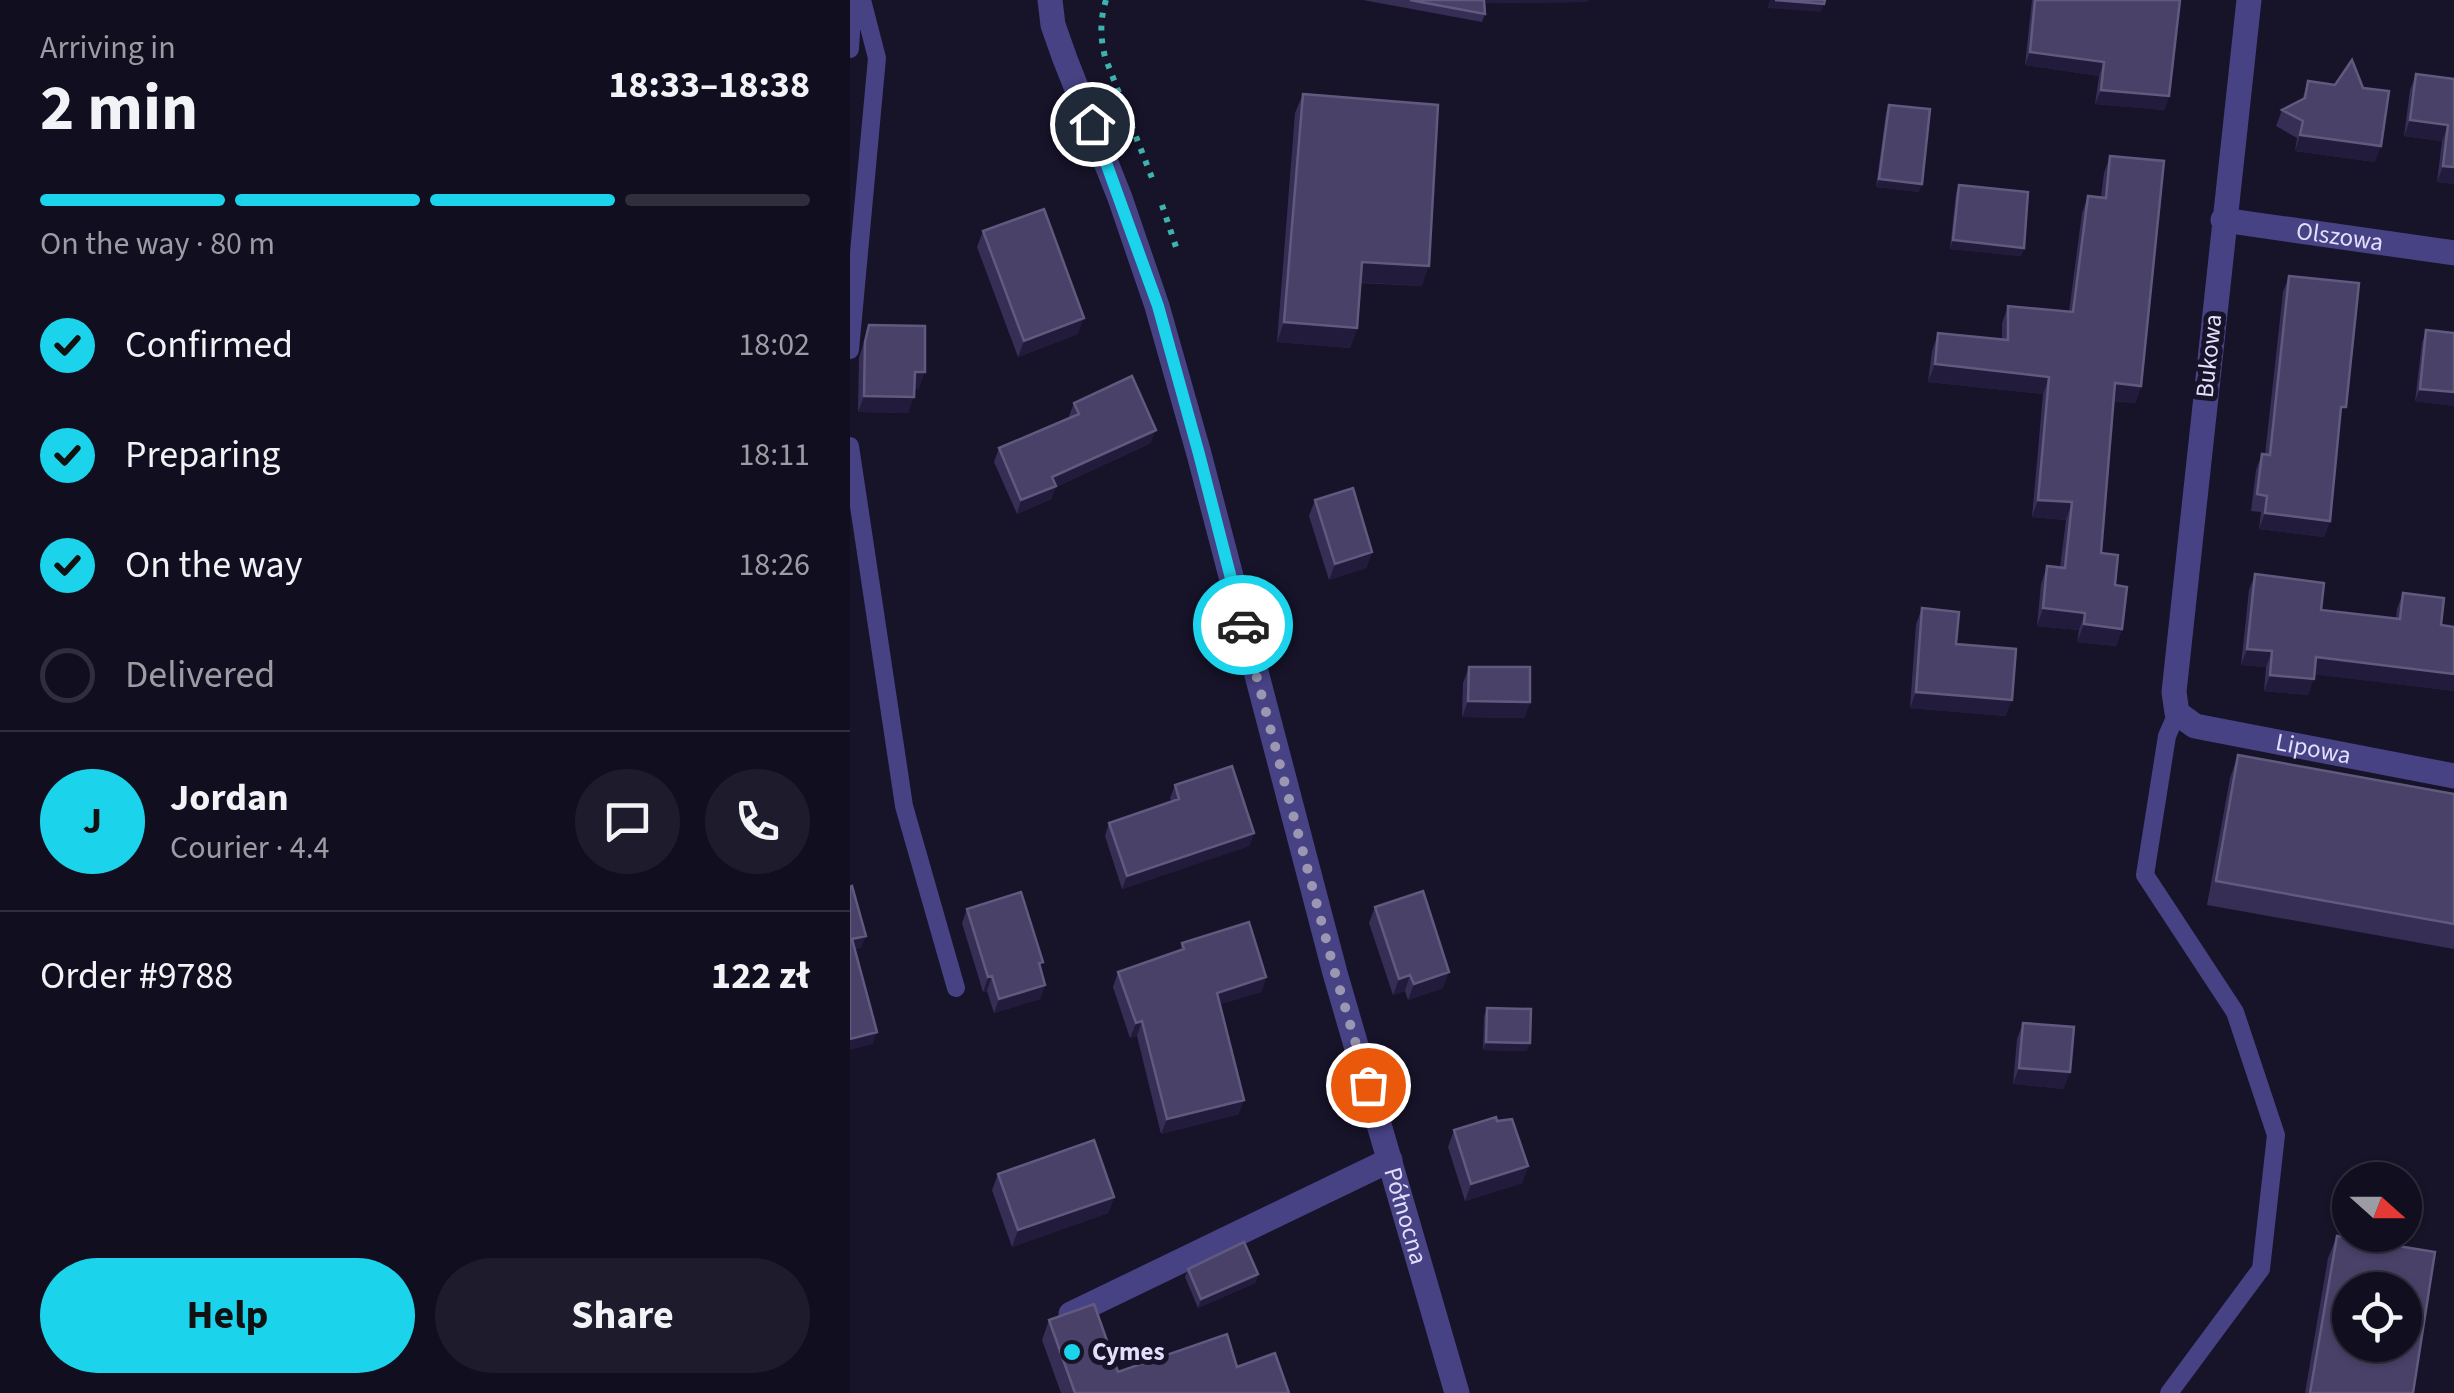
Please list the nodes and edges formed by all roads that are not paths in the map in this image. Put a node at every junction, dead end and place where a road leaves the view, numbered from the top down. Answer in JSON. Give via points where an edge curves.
{"nodes":[{"id":1,"x":853,"y":0,"type":"edge"},
{"id":2,"x":862,"y":0,"type":"edge"},
{"id":3,"x":1050,"y":0,"type":"edge"},
{"id":4,"x":2249,"y":0,"type":"edge"},
{"id":5,"x":850,"y":48,"type":"edge"},
{"id":6,"x":2224,"y":220,"type":"junction"},
{"id":7,"x":2454,"y":253,"type":"edge"},
{"id":8,"x":850,"y":350,"type":"edge"},
{"id":9,"x":850,"y":446,"type":"edge"},
{"id":10,"x":2177,"y":712,"type":"junction"},
{"id":11,"x":2454,"y":776,"type":"edge"},
{"id":12,"x":956,"y":988,"type":"dead end"},
{"id":13,"x":1390,"y":1160,"type":"junction"},
{"id":14,"x":1072,"y":1314,"type":"edge"},
{"id":15,"x":1457,"y":1393,"type":"edge"},
{"id":16,"x":2169,"y":1393,"type":"edge"}],
"edges":[{"from":1,"to":5,"type":"lane"},
{"from":2,"to":8,"type":"lane","via":[[876,58]]},
{"from":3,"to":13,"type":"street","name":"Północna","via":[[1053,25],[1158,306]]},
{"from":4,"to":6,"type":"street","name":"Bukowa"},
{"from":6,"to":7,"type":"street","name":"Olszowa"},
{"from":6,"to":10,"type":"street","name":"Bukowa"},
{"from":9,"to":12,"type":"lane","via":[[904,806]]},
{"from":10,"to":11,"type":"street","name":"Lipowa","via":[[2195,726]]},
{"from":10,"to":16,"type":"lane","via":[[2167,736],[2145,876],[2236,1012],[2276,1135],[2261,1269]]},
{"from":13,"to":14,"type":"street"},
{"from":13,"to":15,"type":"street","name":"Północna"}]}
